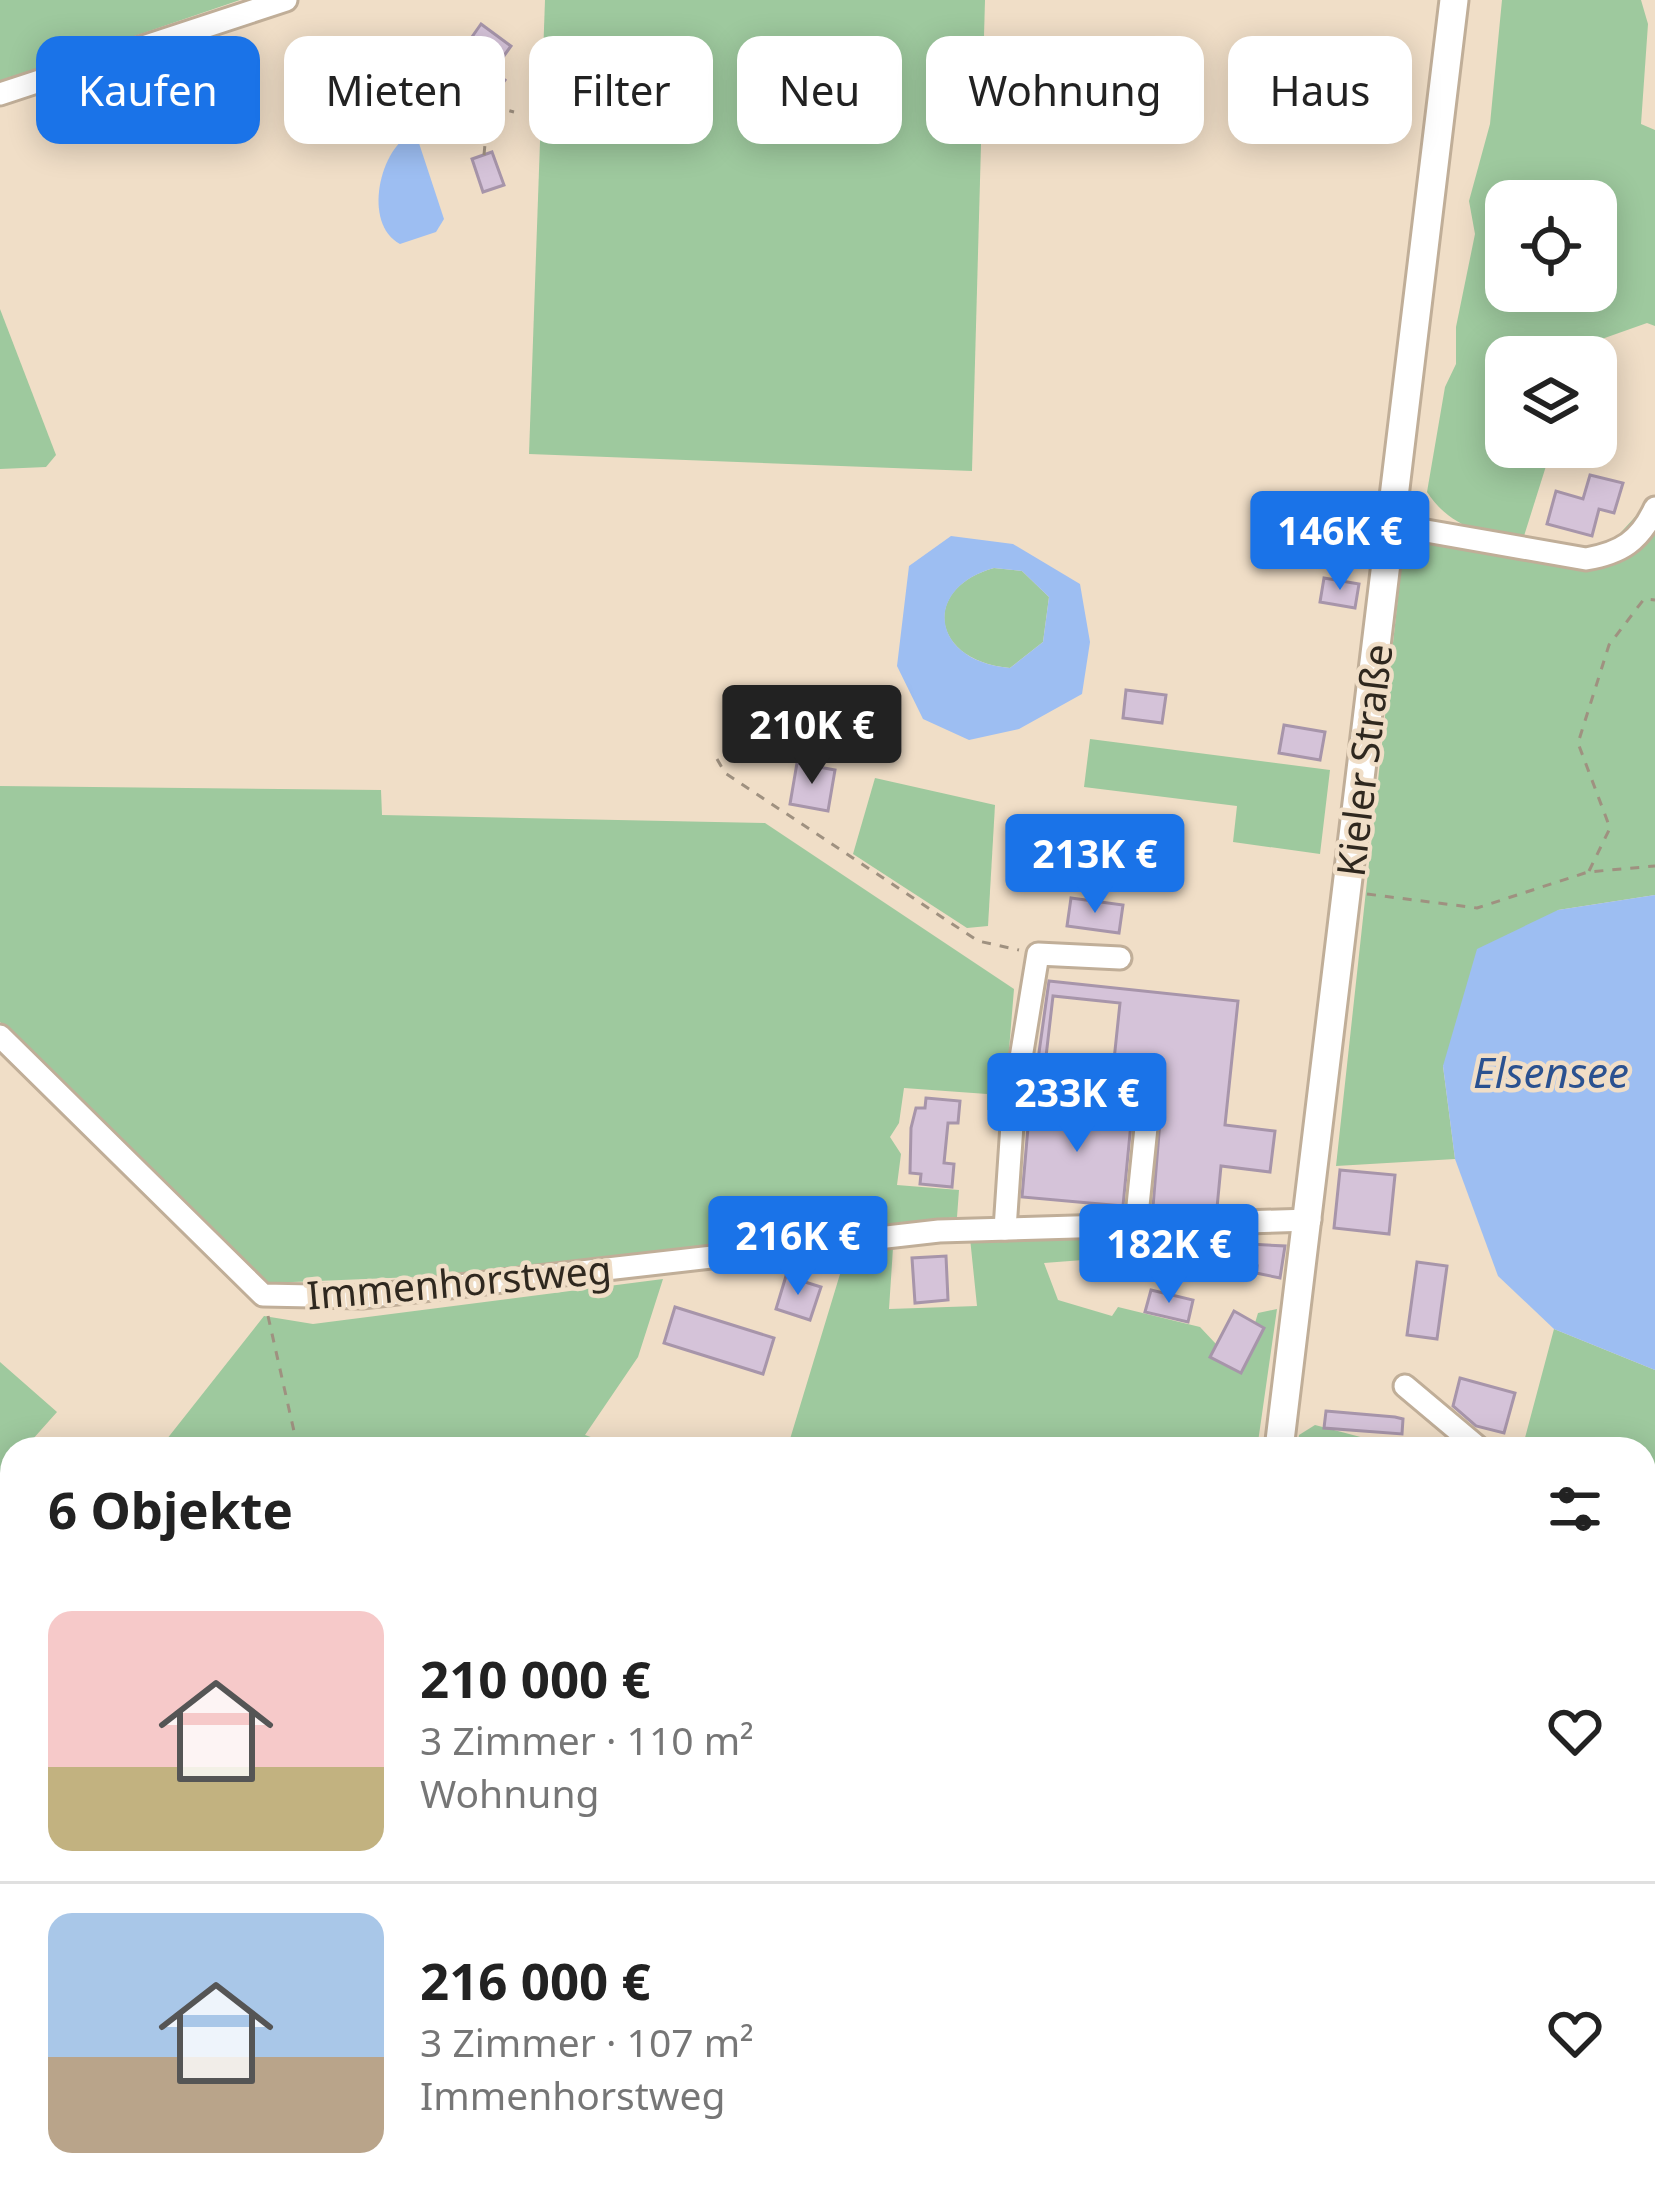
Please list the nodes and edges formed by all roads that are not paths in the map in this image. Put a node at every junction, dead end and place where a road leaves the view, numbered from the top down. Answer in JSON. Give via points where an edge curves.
{"nodes":[{"id":1,"x":286,"y":0,"type":"edge"},
{"id":2,"x":1454,"y":0,"type":"edge"},
{"id":3,"x":0,"y":94,"type":"edge"},
{"id":4,"x":1655,"y":508,"type":"edge"},
{"id":5,"x":1392,"y":526,"type":"junction"},
{"id":6,"x":1120,"y":958,"type":"dead end"},
{"id":7,"x":0,"y":1036,"type":"edge"},
{"id":8,"x":1022,"y":1091,"type":"junction"},
{"id":9,"x":1310,"y":1220,"type":"junction"},
{"id":10,"x":1136,"y":1225,"type":"junction"},
{"id":11,"x":1005,"y":1229,"type":"junction"},
{"id":12,"x":1405,"y":1386,"type":"dead end"},
{"id":13,"x":1282,"y":1437,"type":"edge"},
{"id":14,"x":1466,"y":1437,"type":"edge"}],
"edges":[{"from":1,"to":3,"type":"street"},
{"from":2,"to":5,"type":"main road","name":"Kieler Straße"},
{"from":4,"to":5,"type":"street","via":[[1636,540],[1586,560]]},
{"from":5,"to":9,"type":"main road","name":"Kieler Straße"},
{"from":6,"to":8,"type":"street","via":[[1038,954]]},
{"from":7,"to":11,"type":"street","name":"Immenhorstweg","via":[[263,1295],[362,1297]]},
{"from":8,"to":10,"type":"street","via":[[1139,1096],[1148,1108]]},
{"from":8,"to":11,"type":"street","via":[[1013,1110]]},
{"from":9,"to":10,"type":"street","name":"Immenhorstweg"},
{"from":9,"to":13,"type":"main road","name":"Kieler Straße"},
{"from":10,"to":11,"type":"street","name":"Immenhorstweg"},
{"from":12,"to":14,"type":"street"}]}
